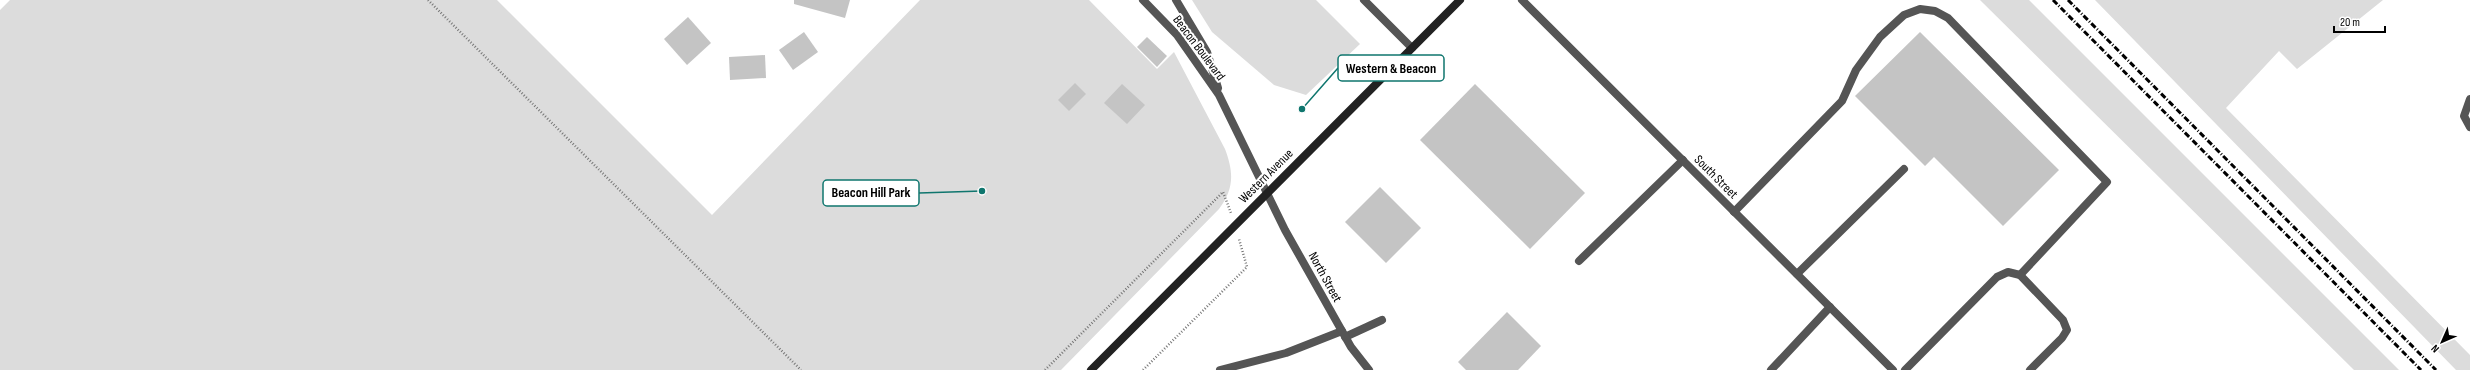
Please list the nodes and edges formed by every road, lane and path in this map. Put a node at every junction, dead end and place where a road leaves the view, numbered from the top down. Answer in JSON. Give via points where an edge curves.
{"nodes":[{"id":1,"x":428,"y":0,"type":"edge"},
{"id":2,"x":1143,"y":0,"type":"edge"},
{"id":3,"x":1176,"y":0,"type":"edge"},
{"id":4,"x":1364,"y":0,"type":"edge"},
{"id":5,"x":1460,"y":0,"type":"edge"},
{"id":6,"x":1522,"y":0,"type":"edge"},
{"id":7,"x":1412,"y":48,"type":"junction"},
{"id":8,"x":1219,"y":95,"type":"junction"},
{"id":9,"x":2470,"y":99,"type":"edge"},
{"id":10,"x":2470,"y":127,"type":"edge"},
{"id":11,"x":1683,"y":160,"type":"junction"},
{"id":12,"x":1904,"y":169,"type":"dead end"},
{"id":13,"x":1268,"y":191,"type":"junction"},
{"id":14,"x":1223,"y":192,"type":"dead end"},
{"id":15,"x":1734,"y":212,"type":"junction"},
{"id":16,"x":1579,"y":261,"type":"dead end"},
{"id":17,"x":1247,"y":267,"type":"dead end"},
{"id":18,"x":1797,"y":274,"type":"junction"},
{"id":19,"x":2020,"y":274,"type":"junction"},
{"id":20,"x":1830,"y":307,"type":"junction"},
{"id":21,"x":1382,"y":320,"type":"dead end"},
{"id":22,"x":1343,"y":334,"type":"junction"},
{"id":23,"x":801,"y":370,"type":"edge"},
{"id":24,"x":1045,"y":370,"type":"edge"},
{"id":25,"x":1091,"y":370,"type":"edge"},
{"id":26,"x":1143,"y":370,"type":"edge"},
{"id":27,"x":1222,"y":370,"type":"edge"},
{"id":28,"x":1369,"y":370,"type":"edge"},
{"id":29,"x":1771,"y":370,"type":"edge"},
{"id":30,"x":1893,"y":370,"type":"edge"},
{"id":31,"x":1905,"y":370,"type":"edge"},
{"id":32,"x":2030,"y":370,"type":"edge"}],
"edges":[{"from":1,"to":23,"type":"path"},
{"from":2,"to":8,"type":"street","name":"Beacon Boulevard","via":[[1177,35]]},
{"from":3,"to":8,"type":"street","name":"Beacon Boulevard","via":[[1207,52]]},
{"from":4,"to":7,"type":"street"},
{"from":5,"to":7,"type":"main road","name":"Western Avenue"},
{"from":6,"to":11,"type":"street","name":"South Street"},
{"from":7,"to":13,"type":"main road","name":"Western Avenue"},
{"from":8,"to":13,"type":"street","name":"Beacon Boulevard"},
{"from":9,"to":10,"type":"street","via":[[2464,116]]},
{"from":11,"to":15,"type":"street","name":"South Street"},
{"from":11,"to":16,"type":"street"},
{"from":12,"to":18,"type":"street"},
{"from":13,"to":22,"type":"street","name":"North Street","via":[[1285,230]]},
{"from":13,"to":25,"type":"main road","name":"Western Avenue"},
{"from":14,"to":24,"type":"path"},
{"from":15,"to":18,"type":"street","name":"South Street"},
{"from":15,"to":19,"type":"street","via":[[1842,101],[1856,70],[1880,37],[1904,15],[1920,9],[1935,11],[1948,18],[2107,182]]},
{"from":17,"to":26,"type":"path"},
{"from":18,"to":20,"type":"street","name":"South Street"},
{"from":19,"to":31,"type":"street","via":[[2008,272],[1997,277]]},
{"from":19,"to":32,"type":"street","via":[[2063,320],[2067,330]]},
{"from":20,"to":29,"type":"street"},
{"from":20,"to":30,"type":"street","name":"South Street"},
{"from":21,"to":22,"type":"street"},
{"from":22,"to":27,"type":"street"},
{"from":22,"to":28,"type":"street","name":"North Street"}]}
